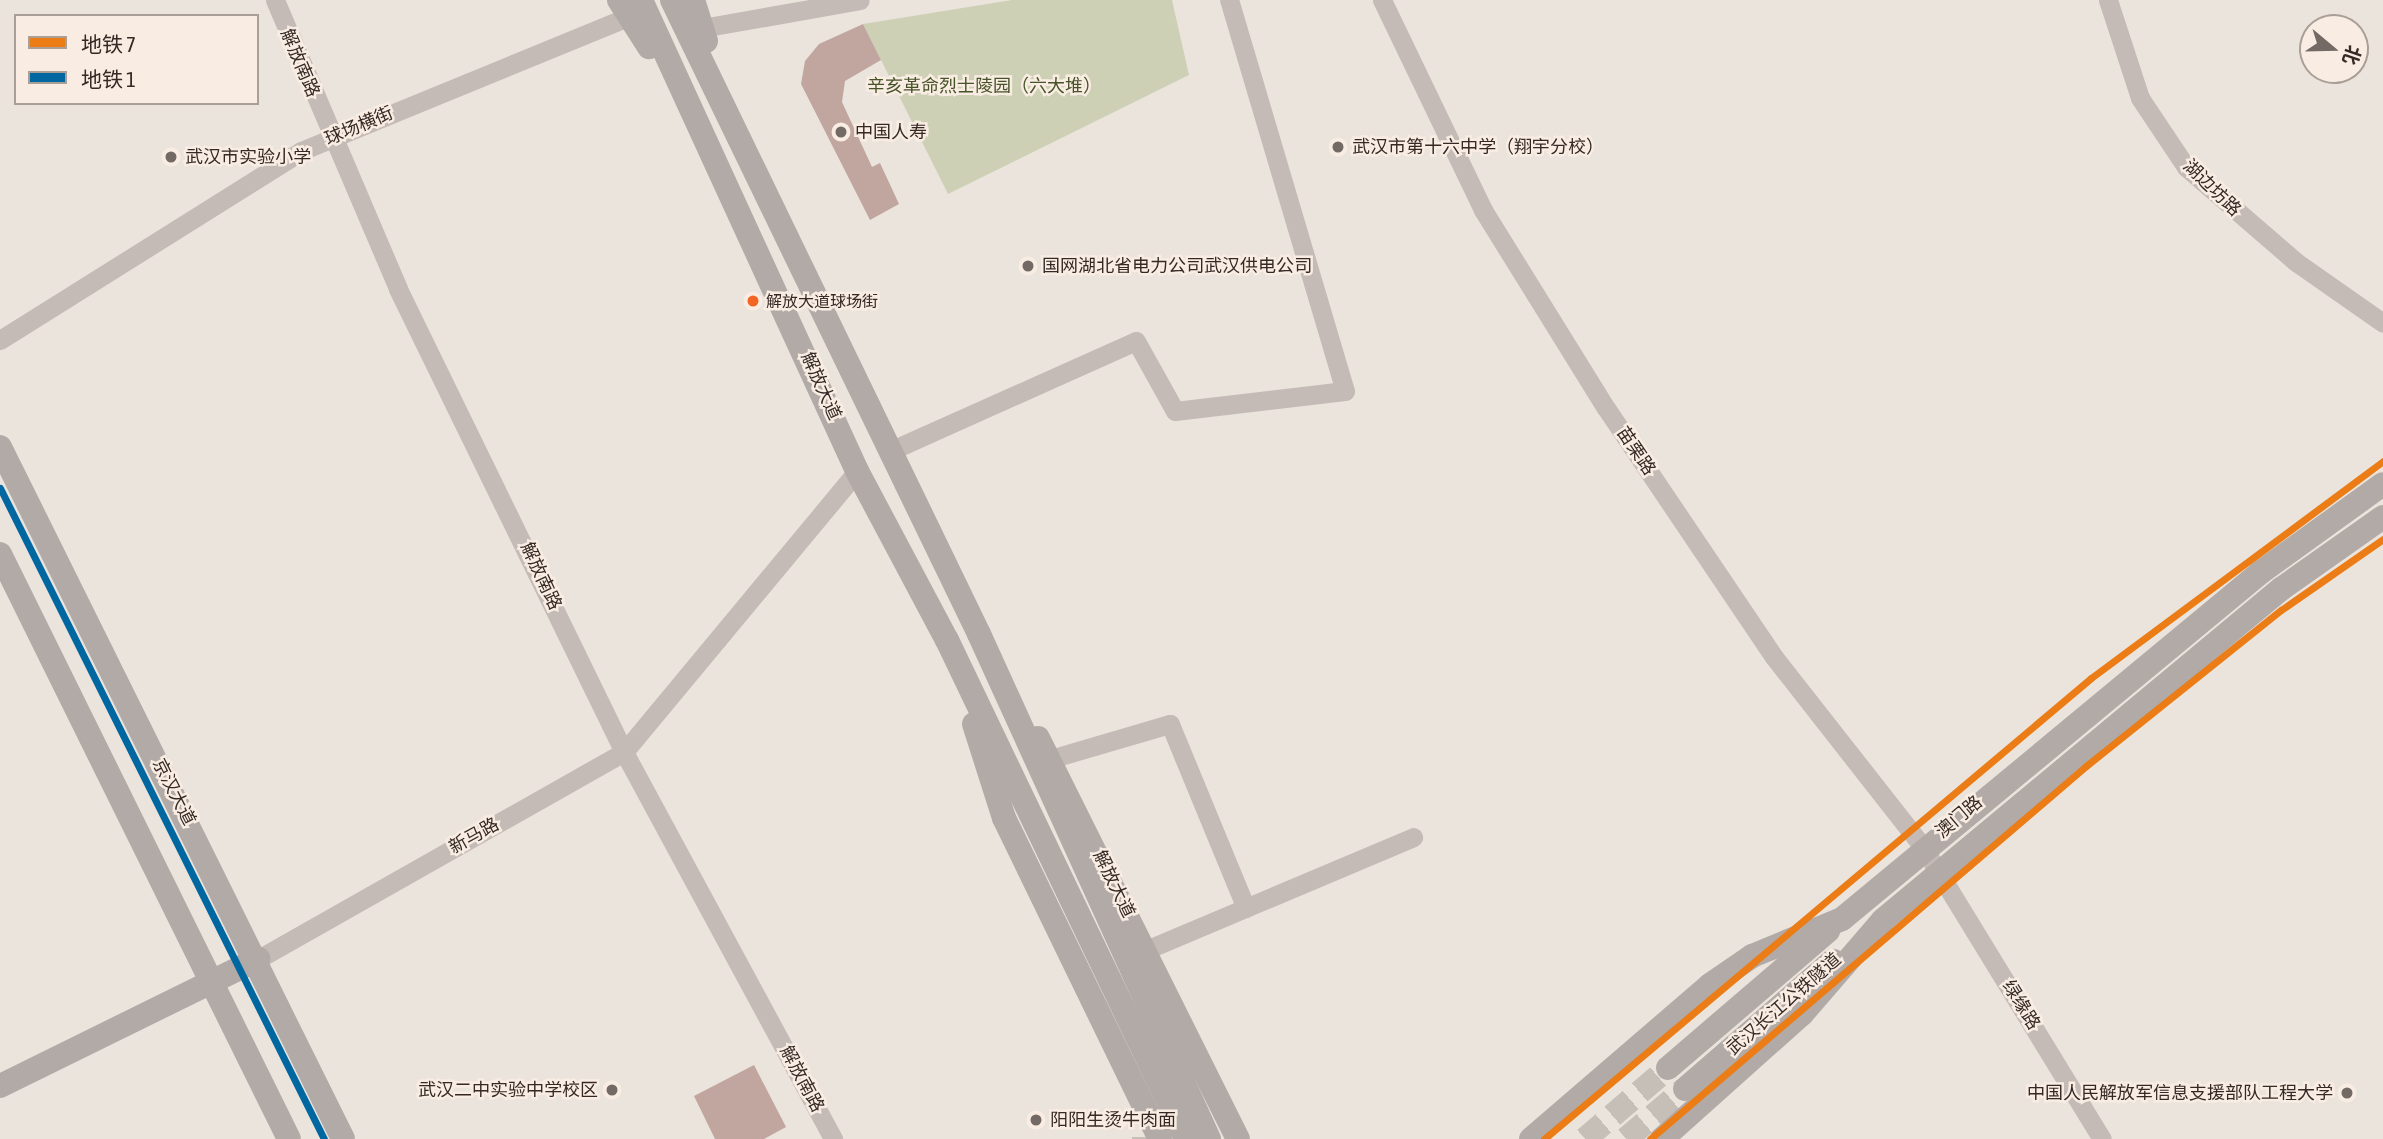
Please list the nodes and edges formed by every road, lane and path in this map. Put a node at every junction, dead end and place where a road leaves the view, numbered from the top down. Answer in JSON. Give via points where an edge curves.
{"nodes":[{"id":1,"x":275,"y":0,"type":"edge"},
{"id":2,"x":672,"y":0,"type":"edge"},
{"id":3,"x":692,"y":0,"type":"edge"},
{"id":4,"x":860,"y":0,"type":"edge"},
{"id":5,"x":1229,"y":0,"type":"edge"},
{"id":6,"x":1382,"y":0,"type":"edge"},
{"id":7,"x":2108,"y":0,"type":"edge"},
{"id":8,"x":630,"y":5,"type":"edge"},
{"id":9,"x":702,"y":28,"type":"junction"},
{"id":10,"x":733,"y":125,"type":"junction"},
{"id":11,"x":333,"y":137,"type":"junction"},
{"id":12,"x":2383,"y":324,"type":"edge"},
{"id":13,"x":0,"y":340,"type":"edge"},
{"id":14,"x":0,"y":447,"type":"edge"},
{"id":15,"x":890,"y":450,"type":"junction"},
{"id":16,"x":857,"y":471,"type":"junction"},
{"id":17,"x":2383,"y":484,"type":"edge"},
{"id":18,"x":2383,"y":517,"type":"edge"},
{"id":19,"x":0,"y":554,"type":"edge"},
{"id":20,"x":979,"y":634,"type":"junction"},
{"id":21,"x":947,"y":640,"type":"junction"},
{"id":22,"x":624,"y":751,"type":"junction"},
{"id":23,"x":1050,"y":759,"type":"junction"},
{"id":24,"x":1040,"y":805,"type":"junction"},
{"id":25,"x":1413,"y":837,"type":"dead end"},
{"id":26,"x":1923,"y":847,"type":"junction"},
{"id":27,"x":1940,"y":872,"type":"junction"},
{"id":28,"x":1246,"y":908,"type":"junction"},
{"id":29,"x":1842,"y":919,"type":"junction"},
{"id":30,"x":1883,"y":920,"type":"junction"},
{"id":31,"x":1146,"y":950,"type":"junction"},
{"id":32,"x":258,"y":958,"type":"junction"},
{"id":33,"x":212,"y":981,"type":"junction"},
{"id":34,"x":1668,"y":1068,"type":"tunnel mouth"},
{"id":35,"x":0,"y":1086,"type":"edge"},
{"id":36,"x":1685,"y":1089,"type":"tunnel mouth"},
{"id":37,"x":2096,"y":1134,"type":"edge"},
{"id":38,"x":1152,"y":1138,"type":"edge"},
{"id":39,"x":289,"y":1139,"type":"edge"},
{"id":40,"x":343,"y":1139,"type":"edge"},
{"id":41,"x":833,"y":1139,"type":"edge"},
{"id":42,"x":1186,"y":1139,"type":"edge"},
{"id":43,"x":1209,"y":1139,"type":"edge"},
{"id":44,"x":1238,"y":1139,"type":"edge"},
{"id":45,"x":1531,"y":1139,"type":"edge"},
{"id":46,"x":1662,"y":1139,"type":"edge"}],
"edges":[{"from":1,"to":11,"type":"street","name":"解放南路"},
{"from":2,"to":10,"type":"main road","name":"解放大道"},
{"from":3,"to":9,"type":"main road","name":"解放大道"},
{"from":4,"to":9,"type":"street"},
{"from":5,"to":15,"type":"street","via":[[1345,391],[1175,411],[1136,341]]},
{"from":6,"to":26,"type":"street","name":"苗栗路","via":[[1483,210],[1606,408],[1774,657]]},
{"from":7,"to":12,"type":"street","name":"湖边坊路","via":[[2140,98],[2186,167],[2296,262]]},
{"from":8,"to":11,"type":"street","name":"球场横街"},
{"from":8,"to":16,"type":"main road","name":"解放大道","via":[[703,129]]},
{"from":9,"to":10,"type":"main road","name":"解放大道"},
{"from":10,"to":15,"type":"main road","name":"解放大道"},
{"from":11,"to":13,"type":"street","name":"球场横街","via":[[301,151]]},
{"from":11,"to":22,"type":"street","name":"解放南路","via":[[398,289]]},
{"from":14,"to":32,"type":"main road","name":"京汉大道"},
{"from":15,"to":20,"type":"main road","name":"解放大道"},
{"from":16,"to":21,"type":"main road","name":"解放大道"},
{"from":16,"to":22,"type":"street","name":"新马路"},
{"from":17,"to":26,"type":"main road","name":"澳门路","via":[[2261,572]]},
{"from":18,"to":27,"type":"main road","name":"澳门路","via":[[2281,589]]},
{"from":19,"to":33,"type":"main road"},
{"from":20,"to":23,"type":"main road","name":"解放大道"},
{"from":20,"to":24,"type":"main road","name":"解放大道"},
{"from":21,"to":24,"type":"main road","name":"解放大道"},
{"from":21,"to":38,"type":"main road","name":"解放大道","via":[[1004,818],[1117,1040]]},
{"from":22,"to":32,"type":"street","name":"新马路"},
{"from":22,"to":41,"type":"street","name":"解放南路"},
{"from":23,"to":28,"type":"street","via":[[1170,723]]},
{"from":23,"to":31,"type":"main road","name":"解放大道"},
{"from":24,"to":42,"type":"main road","name":"解放大道"},
{"from":24,"to":43,"type":"main road","name":"解放大道"},
{"from":25,"to":28,"type":"street"},
{"from":26,"to":27,"type":"street","name":"苗栗路"},
{"from":26,"to":29,"type":"main road","name":"澳门路"},
{"from":27,"to":30,"type":"main road","name":"澳门路"},
{"from":27,"to":37,"type":"street","name":"绿缘路"},
{"from":28,"to":31,"type":"street"},
{"from":29,"to":34,"type":"main road","name":"武汉长江公铁隧道"},
{"from":29,"to":45,"type":"main road","name":"澳门路","via":[[1752,956],[1710,985]]},
{"from":30,"to":36,"type":"main road","name":"武汉长江公铁隧道"},
{"from":30,"to":46,"type":"main road","name":"澳门路","via":[[1802,1014]]},
{"from":31,"to":44,"type":"main road","name":"解放大道"},
{"from":32,"to":33,"type":"main road","name":"新马路"},
{"from":32,"to":40,"type":"main road","name":"京汉大道"},
{"from":33,"to":35,"type":"main road","name":"新马路"},
{"from":33,"to":39,"type":"main road"}]}
